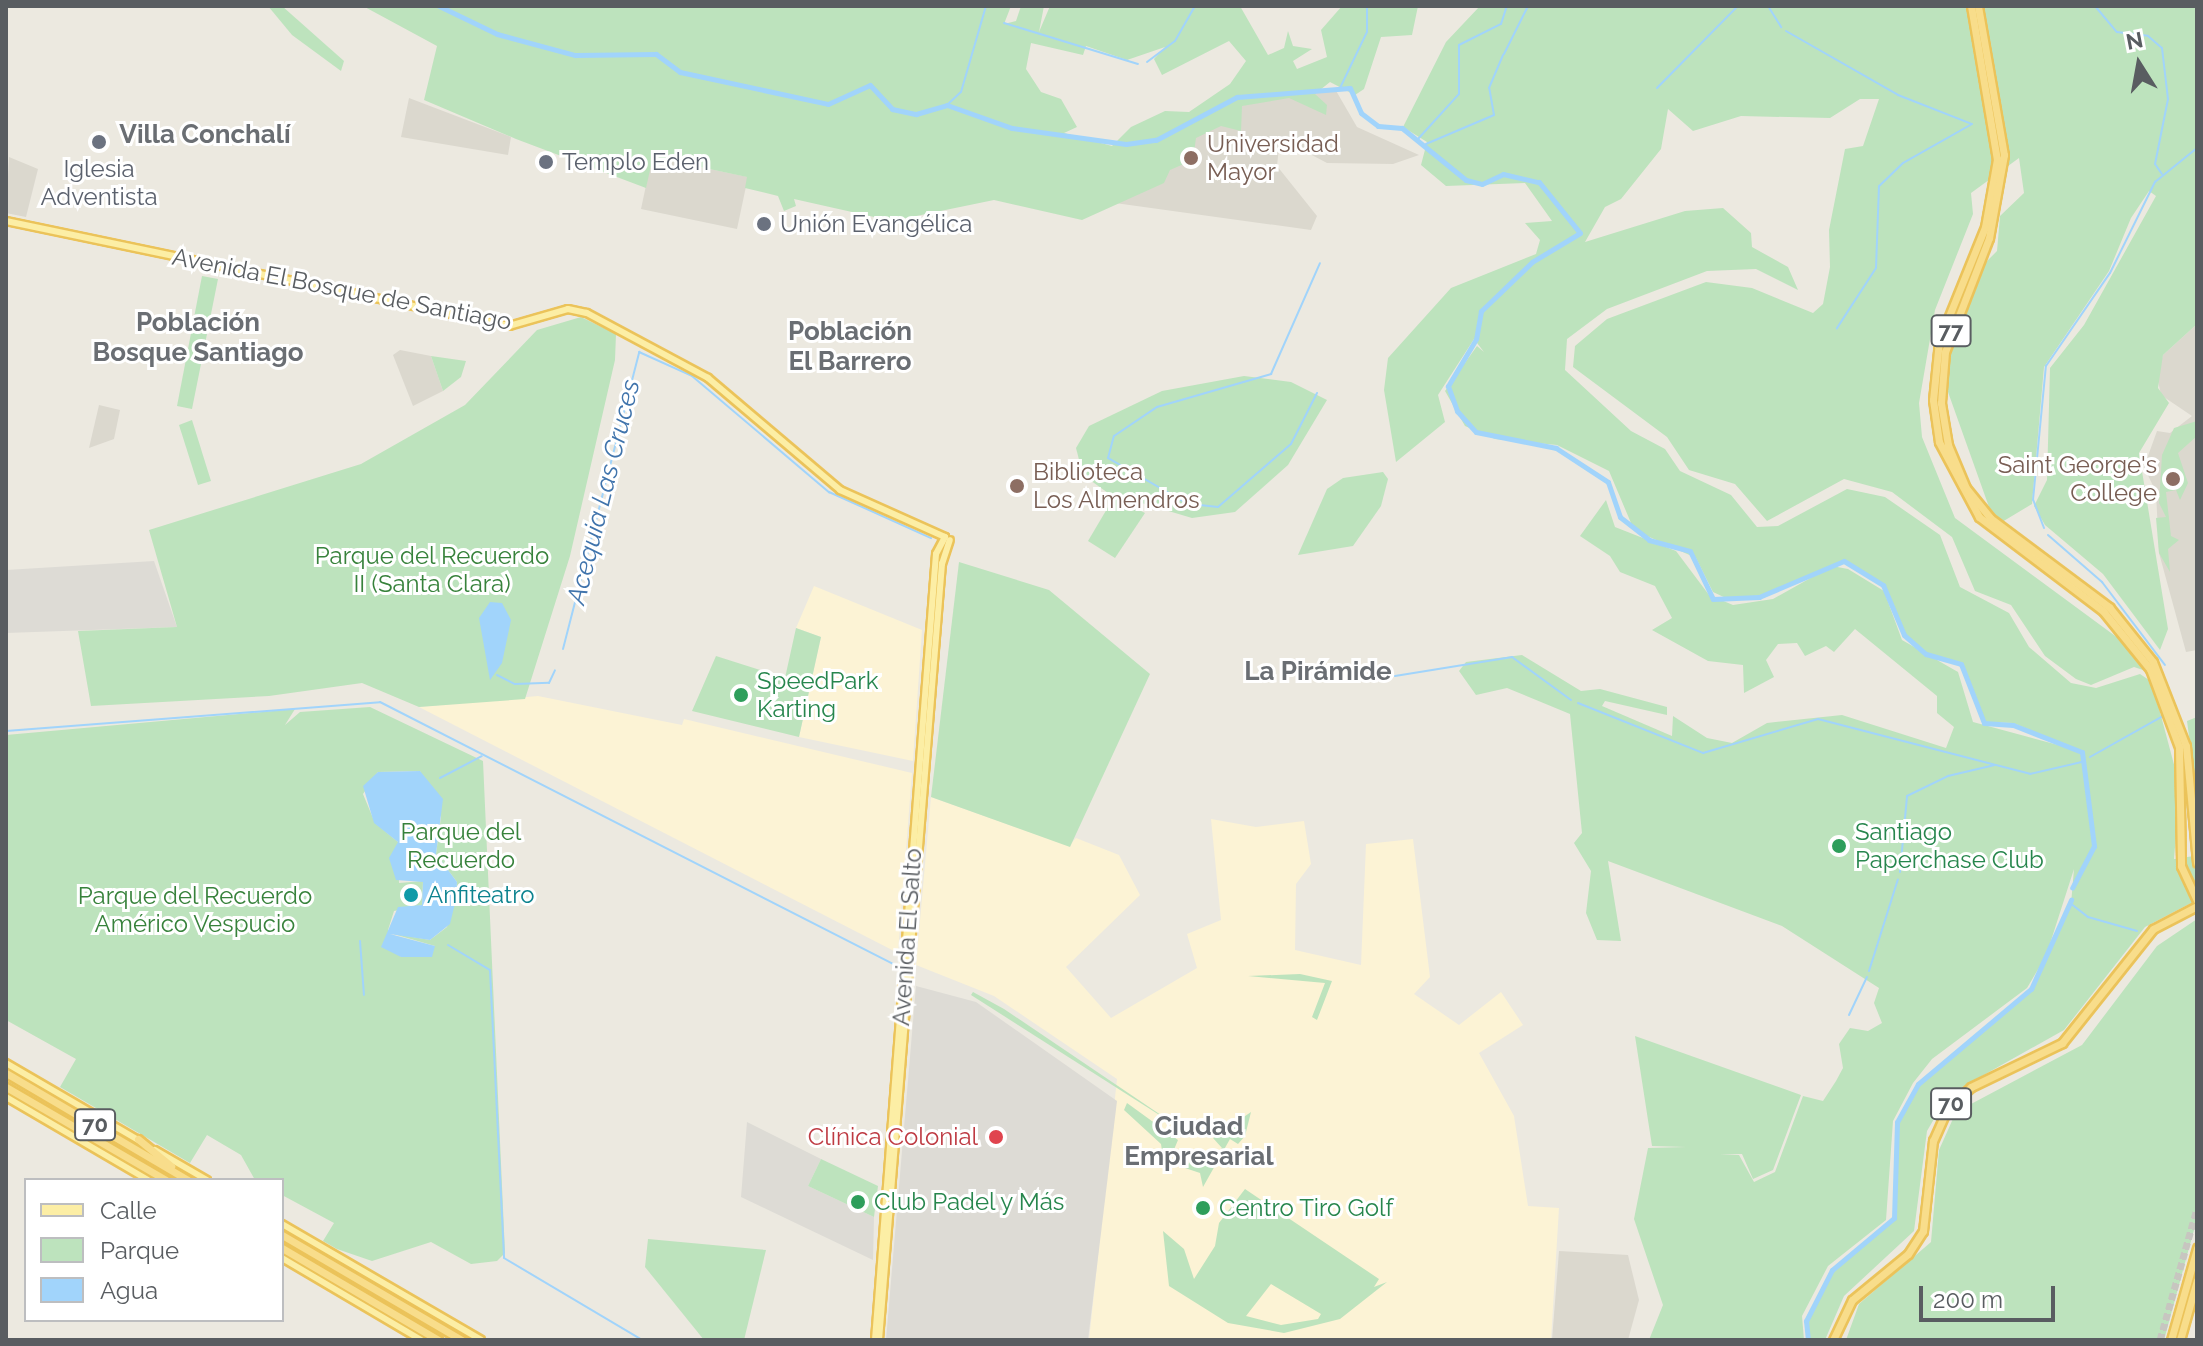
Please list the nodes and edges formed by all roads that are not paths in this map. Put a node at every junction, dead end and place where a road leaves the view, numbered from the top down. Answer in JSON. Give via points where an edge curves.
{"nodes":[{"id":1,"x":1975,"y":9,"type":"edge"},
{"id":2,"x":6,"y":221,"type":"edge"},
{"id":3,"x":948,"y":538,"type":"joint"},
{"id":4,"x":2129,"y":633,"type":"junction"},
{"id":5,"x":2197,"y":862,"type":"edge"},
{"id":6,"x":2197,"y":900,"type":"edge"},
{"id":7,"x":2197,"y":906,"type":"edge"},
{"id":8,"x":6,"y":1063,"type":"edge"},
{"id":9,"x":6,"y":1073,"type":"edge"},
{"id":10,"x":6,"y":1087,"type":"edge"},
{"id":11,"x":6,"y":1095,"type":"edge"},
{"id":12,"x":42,"y":1107,"type":"junction"},
{"id":13,"x":138,"y":1139,"type":"junction"},
{"id":14,"x":145,"y":1178,"type":"edge"},
{"id":15,"x":163,"y":1178,"type":"edge"},
{"id":16,"x":184,"y":1178,"type":"edge"},
{"id":17,"x":185,"y":1178,"type":"edge"},
{"id":18,"x":204,"y":1178,"type":"edge"},
{"id":19,"x":284,"y":1225,"type":"edge"},
{"id":20,"x":284,"y":1236,"type":"edge"},
{"id":21,"x":2197,"y":1248,"type":"edge"},
{"id":22,"x":284,"y":1249,"type":"edge"},
{"id":23,"x":284,"y":1259,"type":"edge"},
{"id":24,"x":2197,"y":1280,"type":"edge"},
{"id":25,"x":397,"y":1315,"type":"junction"},
{"id":26,"x":2181,"y":1338,"type":"edge"},
{"id":27,"x":461,"y":1339,"type":"edge"},
{"id":28,"x":424,"y":1340,"type":"edge"},
{"id":29,"x":438,"y":1340,"type":"edge"},
{"id":30,"x":481,"y":1340,"type":"edge"},
{"id":31,"x":877,"y":1340,"type":"edge"},
{"id":32,"x":1833,"y":1340,"type":"edge"},
{"id":33,"x":2171,"y":1340,"type":"edge"}],
"edges":[{"from":1,"to":4,"type":"highway","number":"77","via":[[2003,122],[1995,203],[1945,352],[1941,403],[1951,456],[1990,518]]},
{"from":2,"to":3,"type":"main road","name":"Avenida El Bosque de Santiago","via":[[509,326],[568,309],[587,313],[708,378],[840,490]]},
{"from":3,"to":31,"type":"main road","name":"Avenida El Salto","via":[[936,554]]},
{"from":4,"to":5,"type":"highway","number":"77","via":[[2173,702],[2191,783]]},
{"from":4,"to":6,"type":"highway","number":"77","via":[[2172,720],[2184,816],[2180,861]]},
{"from":7,"to":32,"type":"highway","number":"70","via":[[2153,929],[2062,1043],[1971,1087],[1948,1107],[1934,1136],[1923,1231],[1852,1300]]},
{"from":8,"to":13,"type":"main road"},
{"from":9,"to":16,"type":"highway","number":"70"},
{"from":10,"to":12,"type":"highway","number":"70"},
{"from":11,"to":12,"type":"highway"},
{"from":11,"to":14,"type":"main road"},
{"from":12,"to":15,"type":"highway","number":"70"},
{"from":13,"to":17,"type":"highway"},
{"from":13,"to":18,"type":"main road"},
{"from":19,"to":30,"type":"main road"},
{"from":20,"to":27,"type":"highway"},
{"from":21,"to":33,"type":"highway"},
{"from":22,"to":25,"type":"highway"},
{"from":23,"to":28,"type":"main road"},
{"from":24,"to":26,"type":"highway"},
{"from":25,"to":28,"type":"highway"},
{"from":25,"to":29,"type":"highway"}]}
